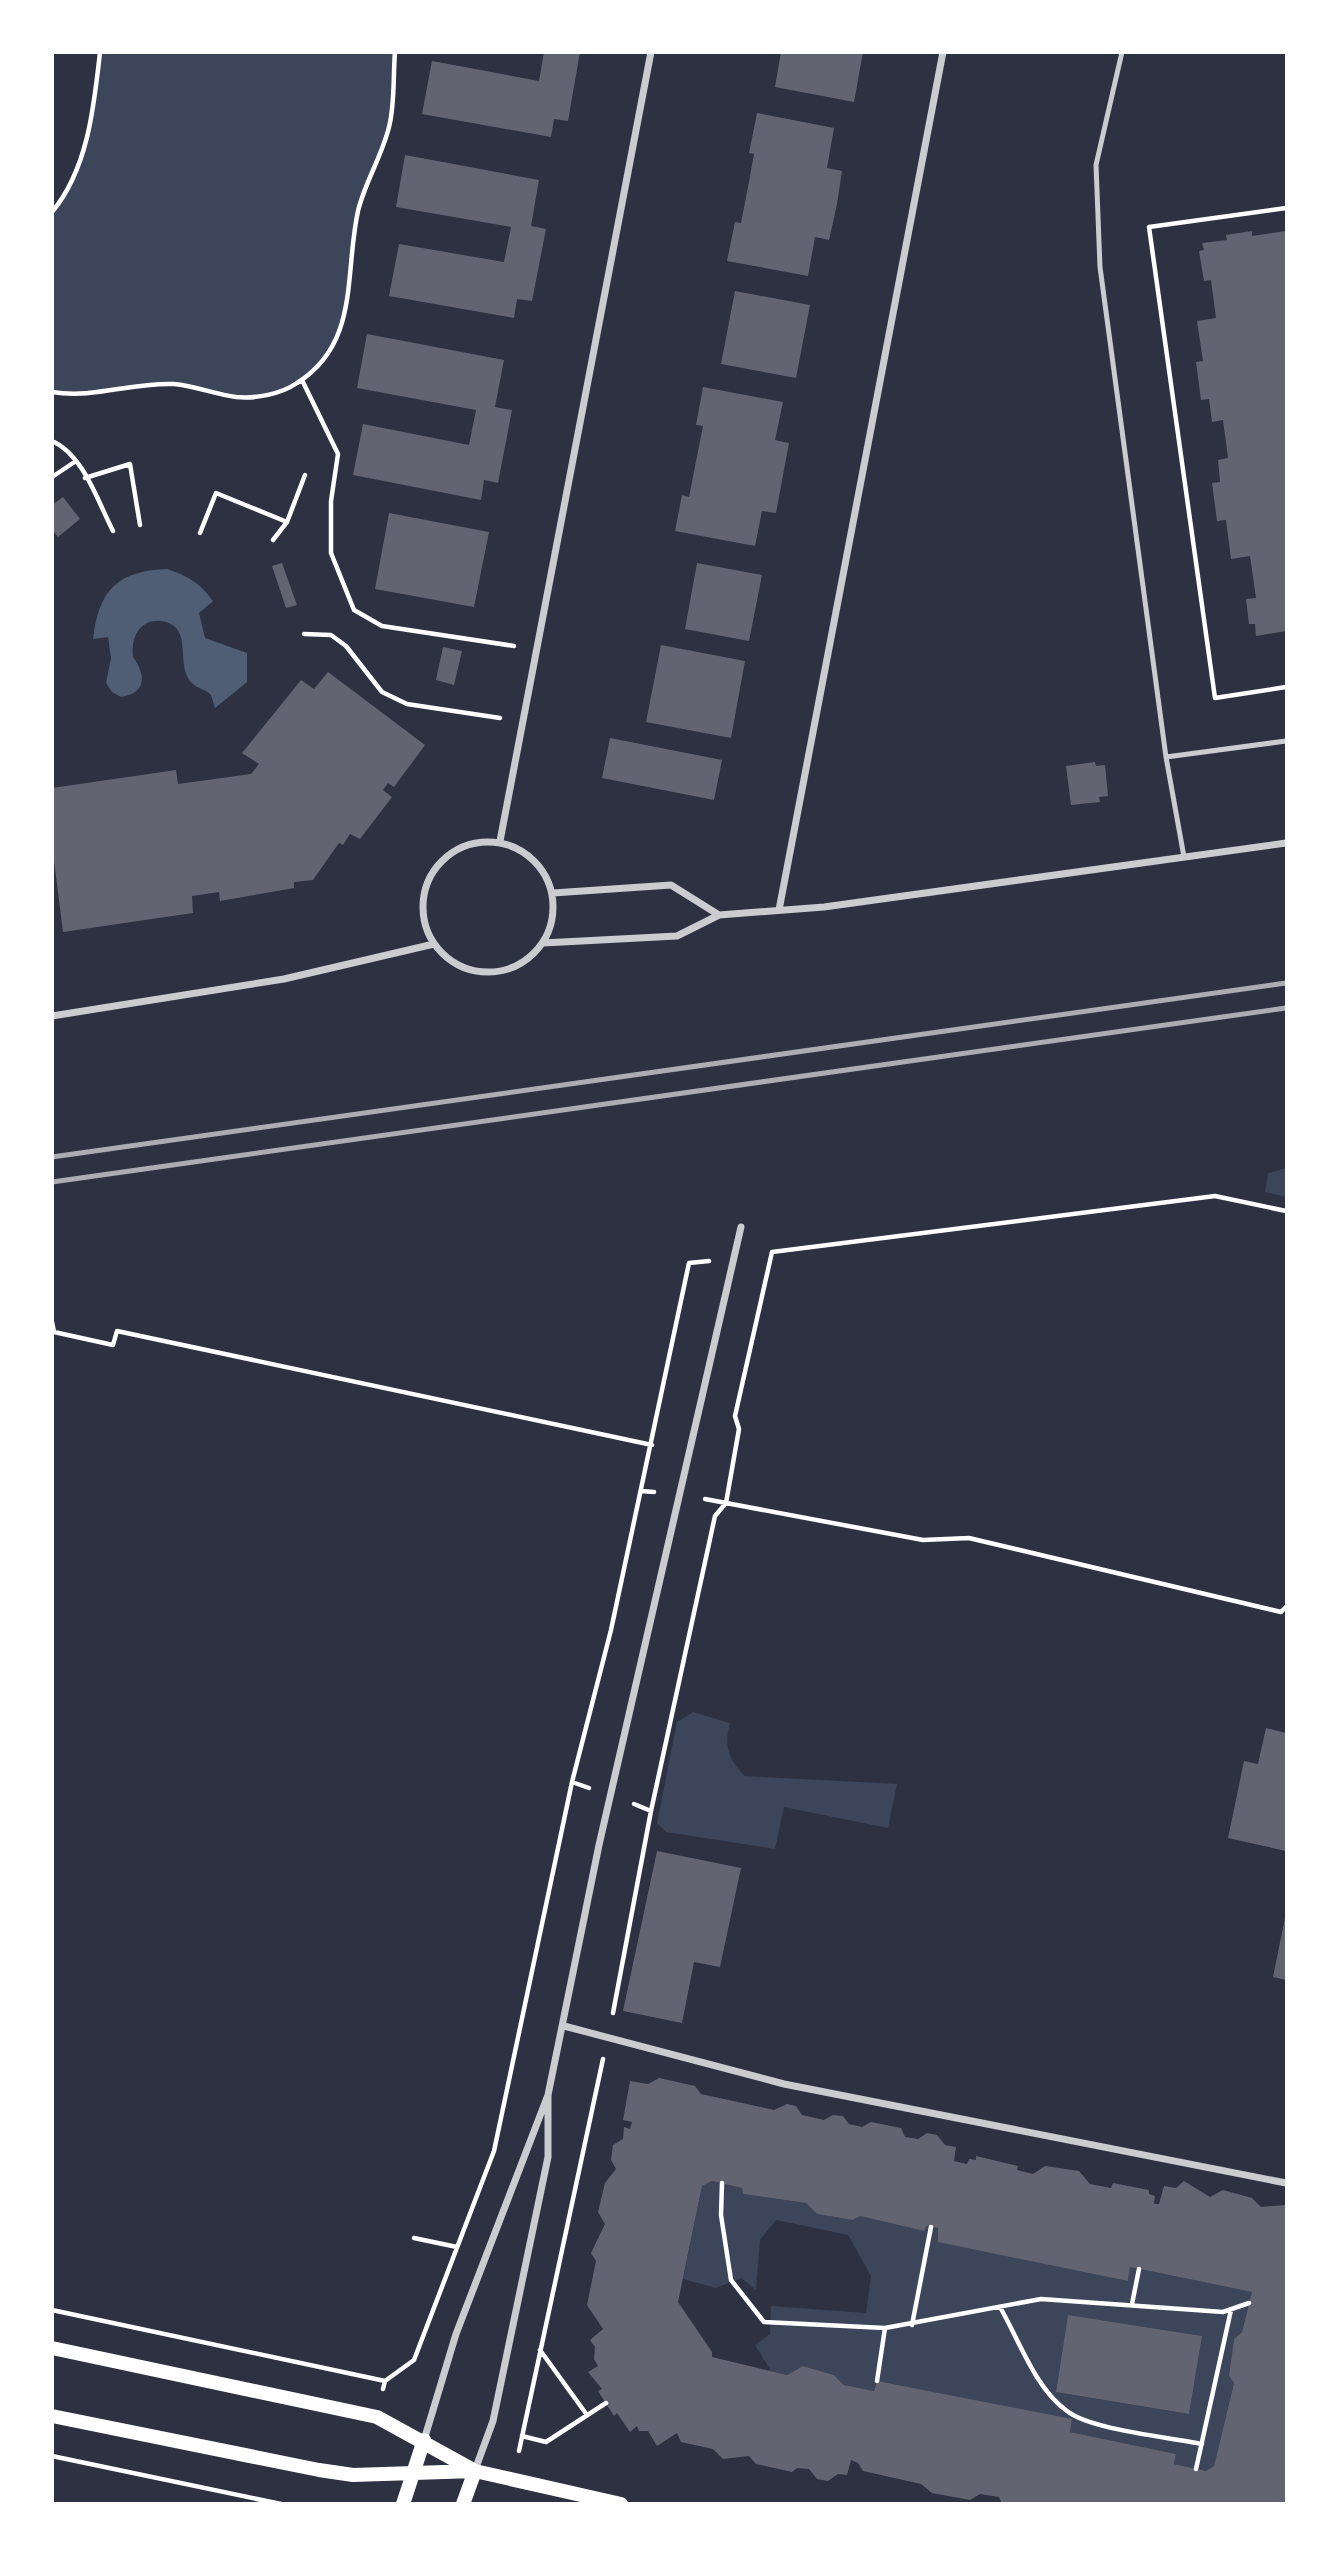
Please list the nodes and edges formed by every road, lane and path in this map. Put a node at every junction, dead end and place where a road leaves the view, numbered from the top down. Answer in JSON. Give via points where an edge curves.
{"nodes":[{"id":1,"x":100,"y":52,"type":"edge"},
{"id":2,"x":395,"y":52,"type":"edge"},
{"id":3,"x":651,"y":52,"type":"edge"},
{"id":4,"x":943,"y":52,"type":"edge"},
{"id":5,"x":1122,"y":52,"type":"edge"},
{"id":6,"x":1286,"y":208,"type":"edge"},
{"id":7,"x":52,"y":212,"type":"edge"},
{"id":8,"x":302,"y":380,"type":"junction"},
{"id":9,"x":52,"y":392,"type":"edge"},
{"id":10,"x":52,"y":441,"type":"edge"},
{"id":11,"x":76,"y":461,"type":"junction"},
{"id":12,"x":305,"y":474,"type":"dead end"},
{"id":13,"x":52,"y":477,"type":"edge"},
{"id":14,"x":85,"y":478,"type":"junction"},
{"id":15,"x":288,"y":522,"type":"junction"},
{"id":16,"x":140,"y":525,"type":"dead end"},
{"id":17,"x":113,"y":531,"type":"dead end"},
{"id":18,"x":200,"y":533,"type":"dead end"},
{"id":19,"x":273,"y":540,"type":"dead end"},
{"id":20,"x":304,"y":634,"type":"dead end"},
{"id":21,"x":536,"y":650,"type":"junction"},
{"id":22,"x":1286,"y":687,"type":"edge"},
{"id":23,"x":522,"y":722,"type":"junction"},
{"id":24,"x":1286,"y":741,"type":"edge"},
{"id":25,"x":1166,"y":757,"type":"junction"},
{"id":26,"x":500,"y":841,"type":"junction"},
{"id":27,"x":1286,"y":843,"type":"edge"},
{"id":28,"x":1184,"y":857,"type":"junction"},
{"id":29,"x":553,"y":893,"type":"junction"},
{"id":30,"x":779,"y":910,"type":"junction"},
{"id":31,"x":719,"y":915,"type":"junction"},
{"id":32,"x":543,"y":943,"type":"junction"},
{"id":33,"x":434,"y":944,"type":"junction"},
{"id":34,"x":52,"y":1016,"type":"edge"},
{"id":35,"x":1286,"y":1211,"type":"edge"},
{"id":36,"x":741,"y":1227,"type":"dead end"},
{"id":37,"x":772,"y":1252,"type":"junction"},
{"id":38,"x":734,"y":1259,"type":"junction"},
{"id":39,"x":52,"y":1322,"type":"edge"},
{"id":40,"x":53,"y":1335,"type":"edge"},
{"id":41,"x":652,"y":1445,"type":"junction"},
{"id":42,"x":641,"y":1491,"type":"junction"},
{"id":43,"x":680,"y":1496,"type":"junction"},
{"id":44,"x":726,"y":1503,"type":"junction"},
{"id":45,"x":1286,"y":1607,"type":"edge"},
{"id":46,"x":572,"y":1782,"type":"junction"},
{"id":47,"x":610,"y":1795,"type":"junction"},
{"id":48,"x":651,"y":1811,"type":"junction"},
{"id":49,"x":564,"y":2026,"type":"junction"},
{"id":50,"x":608,"y":2038,"type":"junction"},
{"id":51,"x":548,"y":2095,"type":"junction"},
{"id":52,"x":722,"y":2183,"type":"dead end"},
{"id":53,"x":1286,"y":2183,"type":"edge"},
{"id":54,"x":931,"y":2227,"type":"dead end"},
{"id":55,"x":414,"y":2238,"type":"dead end"},
{"id":56,"x":457,"y":2247,"type":"junction"},
{"id":57,"x":1139,"y":2269,"type":"dead end"},
{"id":58,"x":1249,"y":2303,"type":"dead end"},
{"id":59,"x":1132,"y":2304,"type":"junction"},
{"id":60,"x":1000,"y":2307,"type":"junction"},
{"id":61,"x":1231,"y":2309,"type":"junction"},
{"id":62,"x":52,"y":2310,"type":"edge"},
{"id":63,"x":912,"y":2325,"type":"junction"},
{"id":64,"x":885,"y":2328,"type":"junction"},
{"id":65,"x":52,"y":2348,"type":"edge"},
{"id":66,"x":539,"y":2349,"type":"junction"},
{"id":67,"x":877,"y":2381,"type":"dead end"},
{"id":68,"x":606,"y":2403,"type":"dead end"},
{"id":69,"x":587,"y":2415,"type":"junction"},
{"id":70,"x":52,"y":2416,"type":"edge"},
{"id":71,"x":522,"y":2436,"type":"junction"},
{"id":72,"x":424,"y":2440,"type":"junction"},
{"id":73,"x":1202,"y":2444,"type":"junction"},
{"id":74,"x":52,"y":2456,"type":"edge"},
{"id":75,"x":1196,"y":2469,"type":"dead end"},
{"id":76,"x":475,"y":2471,"type":"junction"},
{"id":77,"x":412,"y":2475,"type":"junction"},
{"id":78,"x":514,"y":2480,"type":"junction"},
{"id":79,"x":281,"y":2504,"type":"edge"},
{"id":80,"x":403,"y":2504,"type":"edge"},
{"id":81,"x":463,"y":2504,"type":"edge"},
{"id":82,"x":621,"y":2504,"type":"edge"}],
"edges":[{"from":1,"to":7,"type":"path","via":[[85,145]]},
{"from":2,"to":8,"type":"path","via":[[390,125],[359,208],[350,252],[348,300],[337,343]]},
{"from":3,"to":21,"type":"street"},
{"from":4,"to":30,"type":"street"},
{"from":5,"to":25,"type":"lane","via":[[1096,165],[1100,267]]},
{"from":6,"to":22,"type":"path","via":[[1149,227],[1215,698]]},
{"from":8,"to":9,"type":"path","via":[[260,396],[236,397],[173,384],[82,396]]},
{"from":8,"to":21,"type":"path","via":[[338,454],[331,501],[331,553],[354,610],[382,626]]},
{"from":10,"to":11,"type":"path","via":[[65,446]]},
{"from":11,"to":13,"type":"path"},
{"from":11,"to":14,"type":"path"},
{"from":12,"to":15,"type":"path"},
{"from":14,"to":16,"type":"path","via":[[130,464]]},
{"from":14,"to":17,"type":"path"},
{"from":15,"to":18,"type":"path","via":[[216,493]]},
{"from":15,"to":19,"type":"path"},
{"from":20,"to":23,"type":"path","via":[[331,635],[346,646],[382,692],[407,704]]},
{"from":21,"to":23,"type":"street"},
{"from":23,"to":26,"type":"street"},
{"from":24,"to":25,"type":"lane"},
{"from":25,"to":28,"type":"lane"},
{"from":26,"to":29,"type":"street","via":[[524,851],[542,869]]},
{"from":26,"to":33,"type":"street","via":[[475,842],[450,852],[433,871],[423,895],[424,921]]},
{"from":27,"to":28,"type":"street"},
{"from":28,"to":30,"type":"street"},
{"from":29,"to":31,"type":"street","via":[[671,885]]},
{"from":29,"to":32,"type":"street","via":[[553,919]]},
{"from":30,"to":31,"type":"street"},
{"from":31,"to":32,"type":"street","via":[[677,936]]},
{"from":32,"to":33,"type":"street","via":[[525,961],[502,971],[477,972],[452,962]]},
{"from":33,"to":34,"type":"street","via":[[284,979]]},
{"from":35,"to":37,"type":"path","via":[[1215,1196]]},
{"from":36,"to":38,"type":"street"},
{"from":37,"to":38,"type":"path"},
{"from":37,"to":44,"type":"path","via":[[735,1416],[739,1429]]},
{"from":38,"to":41,"type":"path","via":[[689,1263]]},
{"from":38,"to":43,"type":"street"},
{"from":39,"to":40,"type":"path"},
{"from":40,"to":41,"type":"path","via":[[113,1345],[117,1331]]},
{"from":41,"to":42,"type":"path"},
{"from":42,"to":43,"type":"path"},
{"from":42,"to":46,"type":"path"},
{"from":43,"to":44,"type":"path"},
{"from":43,"to":47,"type":"street"},
{"from":44,"to":45,"type":"path","via":[[923,1540],[969,1538],[1281,1612]]},
{"from":44,"to":48,"type":"path","via":[[715,1516]]},
{"from":46,"to":47,"type":"path"},
{"from":46,"to":56,"type":"path","via":[[494,2151]]},
{"from":47,"to":48,"type":"path"},
{"from":47,"to":49,"type":"street"},
{"from":48,"to":50,"type":"path"},
{"from":49,"to":50,"type":"street"},
{"from":49,"to":51,"type":"street"},
{"from":50,"to":53,"type":"street","via":[[784,2084]]},
{"from":50,"to":66,"type":"path"},
{"from":51,"to":72,"type":"street","via":[[456,2334]]},
{"from":51,"to":76,"type":"street","via":[[548,2157],[493,2421]]},
{"from":52,"to":64,"type":"path","via":[[721,2215],[732,2280],[764,2322]]},
{"from":54,"to":63,"type":"path"},
{"from":55,"to":56,"type":"path"},
{"from":56,"to":62,"type":"path","via":[[414,2360],[385,2381]]},
{"from":57,"to":59,"type":"path"},
{"from":58,"to":61,"type":"path"},
{"from":59,"to":60,"type":"path","via":[[1041,2299]]},
{"from":59,"to":61,"type":"path"},
{"from":60,"to":63,"type":"path"},
{"from":60,"to":73,"type":"path","via":[[1045,2389],[1067,2411],[1087,2421]]},
{"from":61,"to":73,"type":"path"},
{"from":63,"to":64,"type":"path"},
{"from":64,"to":67,"type":"path"},
{"from":65,"to":72,"type":"main road","via":[[377,2417]]},
{"from":66,"to":69,"type":"path"},
{"from":66,"to":71,"type":"path"},
{"from":68,"to":69,"type":"path"},
{"from":69,"to":71,"type":"path","via":[[546,2442]]},
{"from":70,"to":77,"type":"main road","via":[[319,2470]]},
{"from":71,"to":78,"type":"path"},
{"from":72,"to":76,"type":"main road"},
{"from":72,"to":77,"type":"main road"},
{"from":73,"to":75,"type":"path"},
{"from":74,"to":79,"type":"path"},
{"from":76,"to":77,"type":"main road"},
{"from":76,"to":78,"type":"main road"},
{"from":76,"to":81,"type":"main road"},
{"from":77,"to":80,"type":"main road"},
{"from":78,"to":82,"type":"main road"}]}
